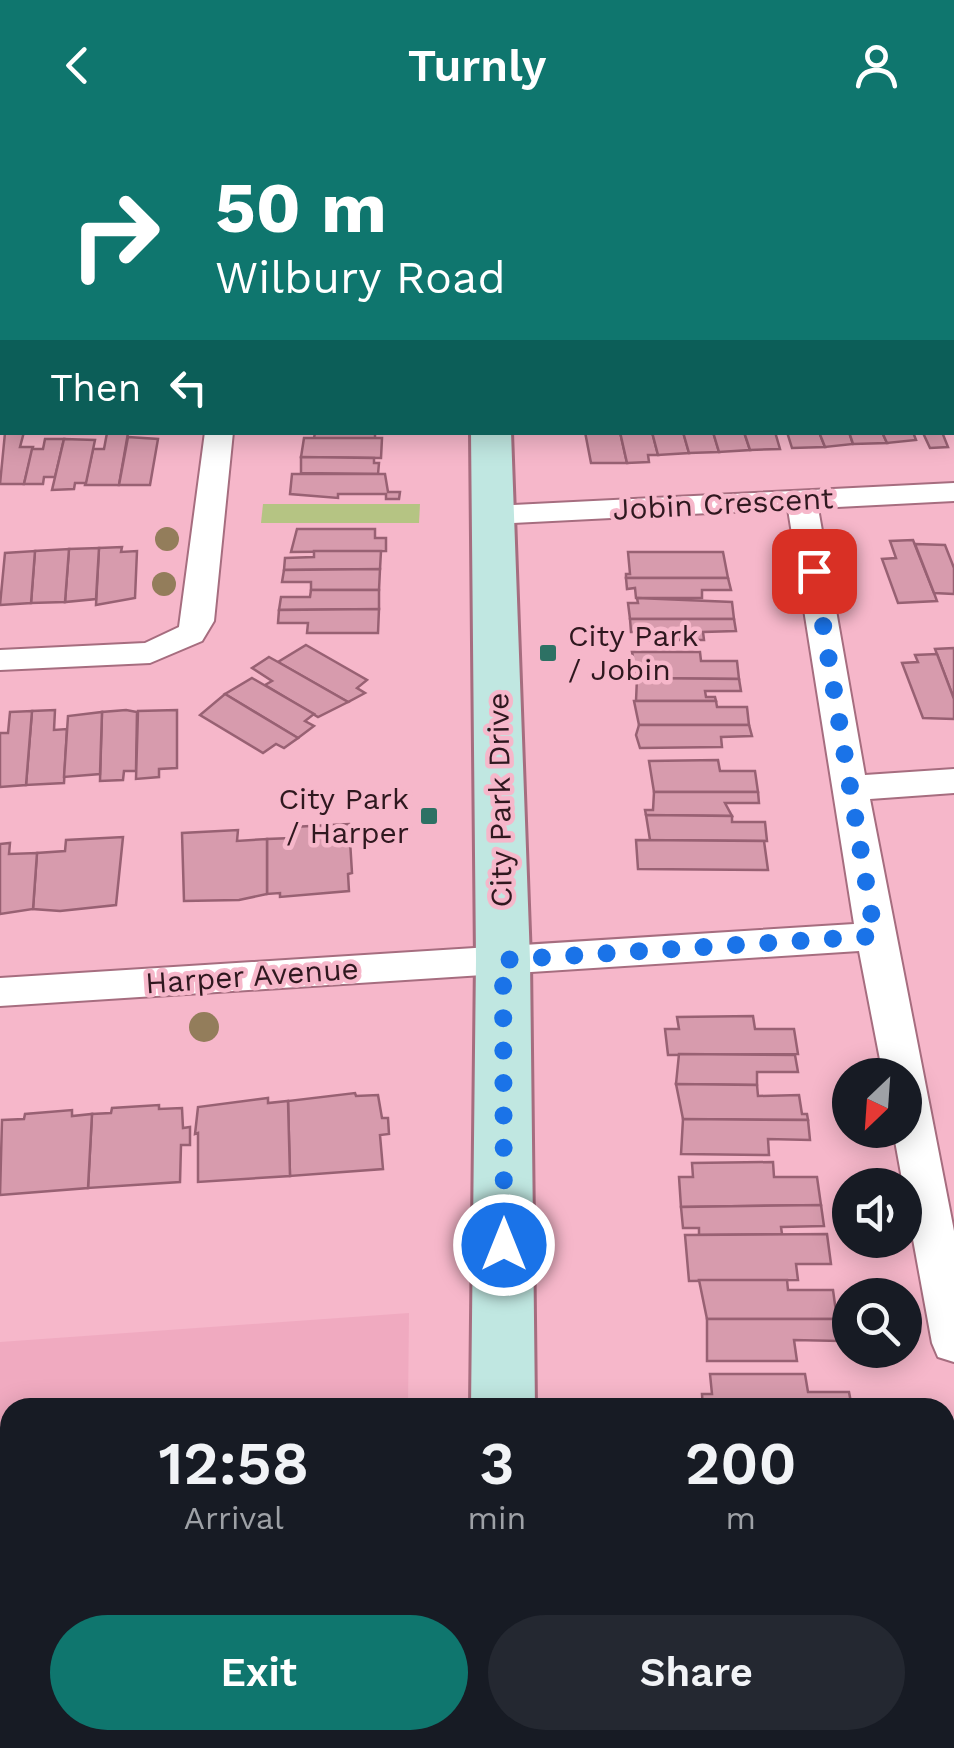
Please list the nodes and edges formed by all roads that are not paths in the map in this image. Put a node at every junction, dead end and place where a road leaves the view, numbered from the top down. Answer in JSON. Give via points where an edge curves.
{"nodes":[{"id":1,"x":219,"y":435,"type":"edge"},
{"id":2,"x":491,"y":435,"type":"edge"},
{"id":3,"x":954,"y":492,"type":"edge"},
{"id":4,"x":802,"y":500,"type":"junction"},
{"id":5,"x":493,"y":515,"type":"junction"},
{"id":6,"x":0,"y":660,"type":"edge"},
{"id":7,"x":954,"y":781,"type":"edge"},
{"id":8,"x":850,"y":788,"type":"junction"},
{"id":9,"x":875,"y":936,"type":"junction"},
{"id":10,"x":503,"y":960,"type":"junction"},
{"id":11,"x":0,"y":992,"type":"edge"},
{"id":12,"x":900,"y":1058,"type":"edge"},
{"id":13,"x":922,"y":1134,"type":"edge"},
{"id":14,"x":940,"y":1185,"type":"edge"},
{"id":15,"x":954,"y":1343,"type":"edge"},
{"id":16,"x":504,"y":1398,"type":"edge"}],
"edges":[{"from":1,"to":6,"type":"street","via":[[198,621],[191,634],[150,653]]},
{"from":2,"to":5,"type":"street","name":"City Park Drive"},
{"from":3,"to":4,"type":"street","name":"Jobin Crescent"},
{"from":4,"to":5,"type":"street","name":"Jobin Crescent"},
{"from":4,"to":8,"type":"street"},
{"from":5,"to":10,"type":"street","name":"City Park Drive"},
{"from":7,"to":8,"type":"street"},
{"from":8,"to":9,"type":"street"},
{"from":9,"to":10,"type":"street","name":"Harper Avenue"},
{"from":9,"to":12,"type":"street"},
{"from":10,"to":11,"type":"street","name":"Harper Avenue"},
{"from":10,"to":16,"type":"street","name":"City Park Drive"},
{"from":13,"to":14,"type":"street"},
{"from":14,"to":15,"type":"street"}]}
